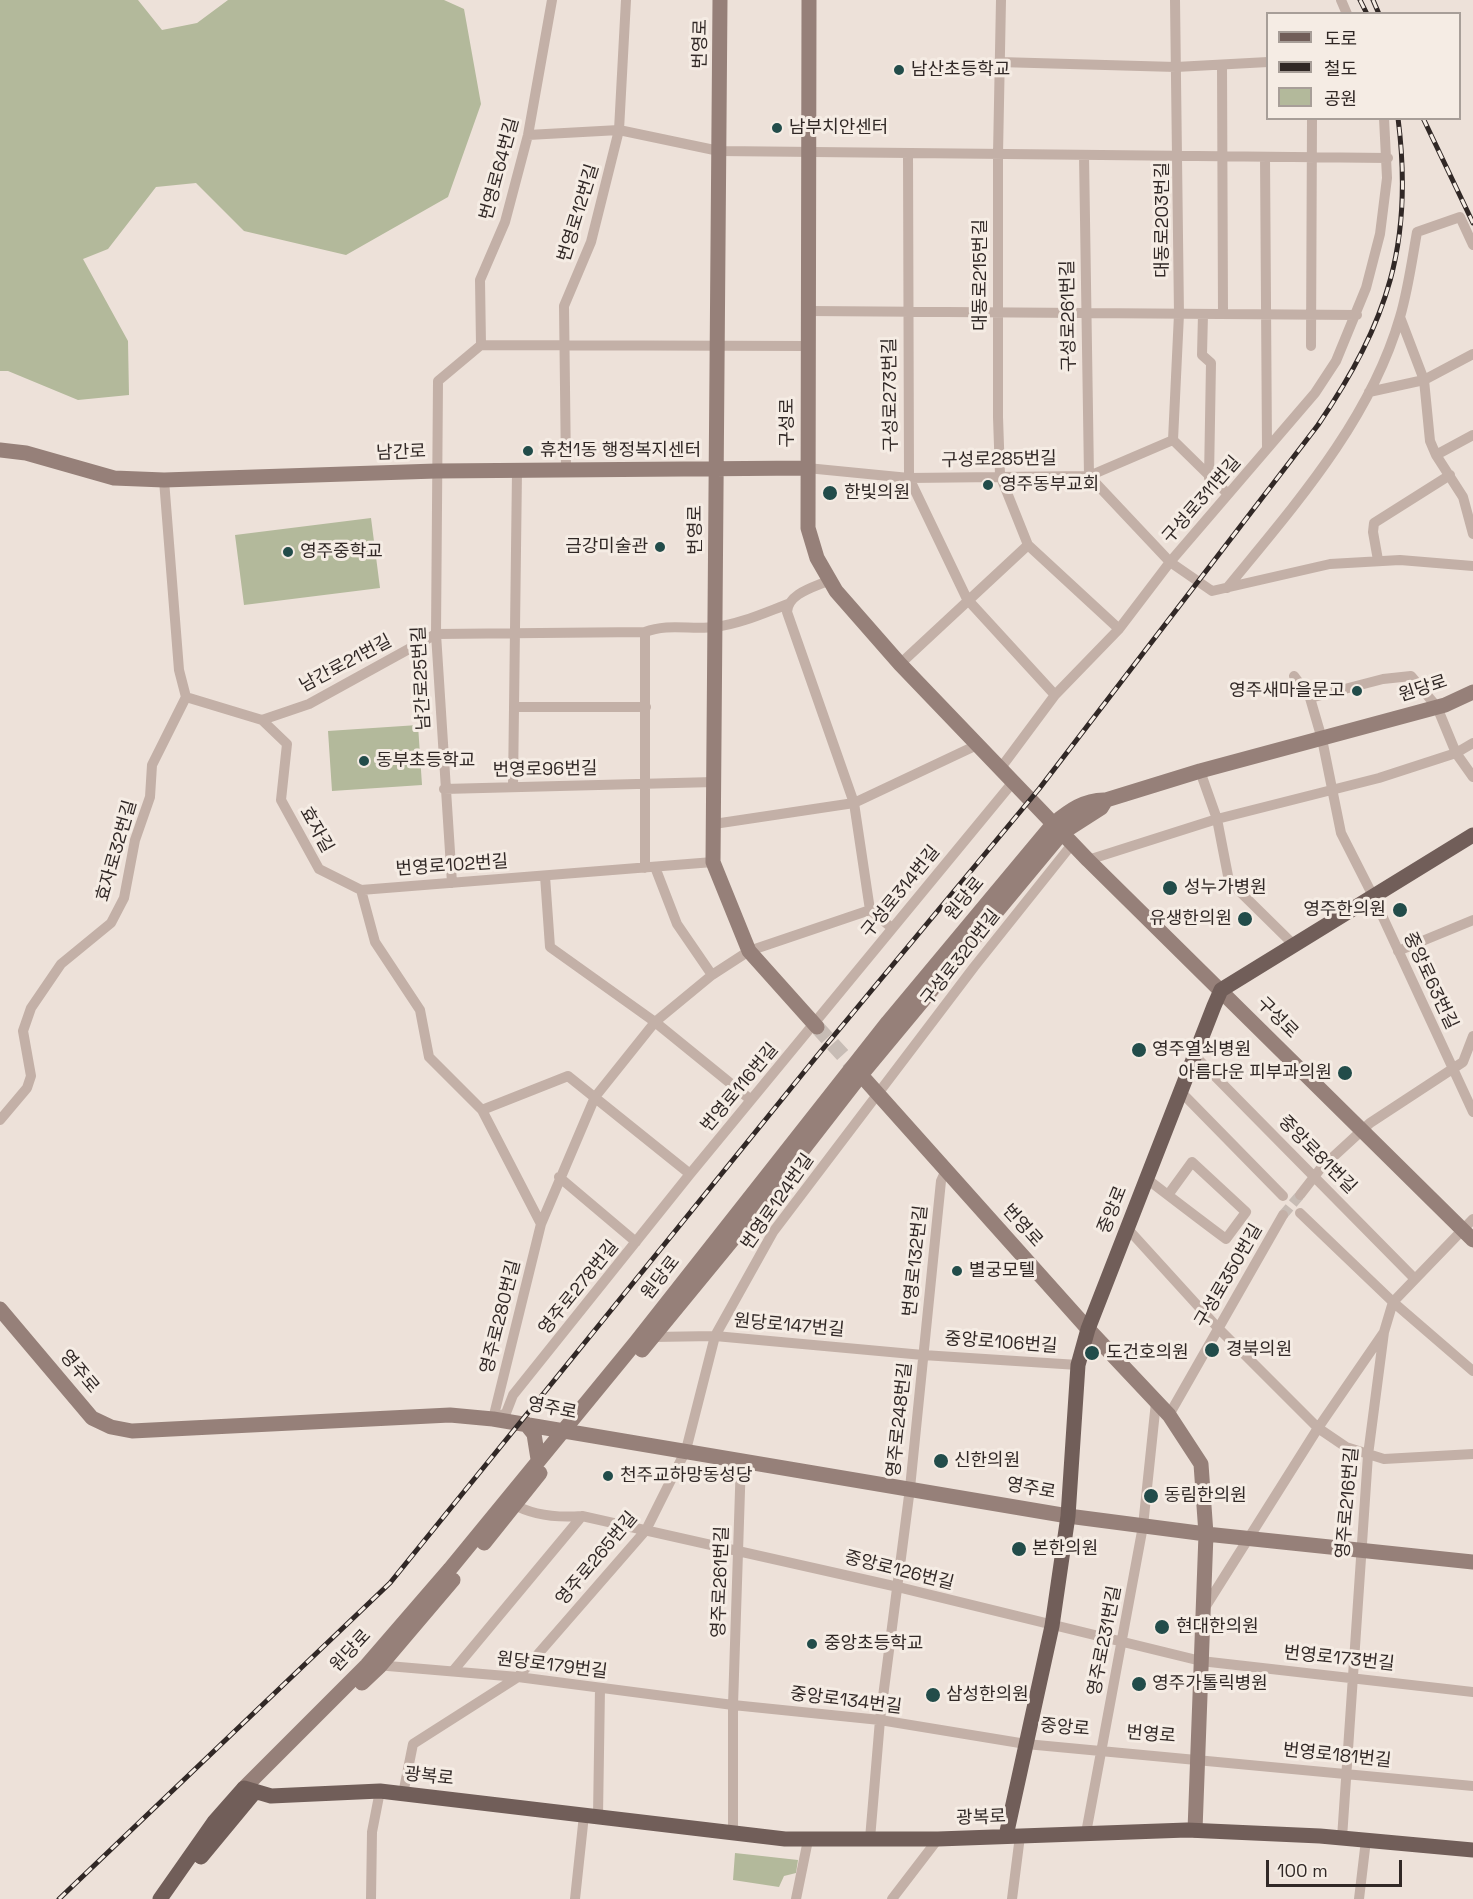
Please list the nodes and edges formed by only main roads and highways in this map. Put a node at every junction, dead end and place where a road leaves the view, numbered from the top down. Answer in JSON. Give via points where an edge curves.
{"nodes":[{"id":1,"x":720,"y":0,"type":"edge"},
{"id":2,"x":809,"y":0,"type":"edge"},
{"id":3,"x":0,"y":450,"type":"edge"},
{"id":4,"x":807,"y":468,"type":"junction"},
{"id":5,"x":717,"y":469,"type":"junction"},
{"id":6,"x":1473,"y":692,"type":"edge"},
{"id":7,"x":1063,"y":833,"type":"junction"},
{"id":8,"x":1473,"y":835,"type":"edge"},
{"id":9,"x":1221,"y":990,"type":"junction"},
{"id":10,"x":816,"y":1025,"type":"tunnel mouth"},
{"id":11,"x":861,"y":1075,"type":"junction"},
{"id":12,"x":1470,"y":1229,"type":"edge"},
{"id":13,"x":0,"y":1309,"type":"edge"},
{"id":14,"x":1088,"y":1329,"type":"junction"},
{"id":15,"x":526,"y":1424,"type":"junction"},
{"id":16,"x":567,"y":1432,"type":"junction"},
{"id":17,"x":538,"y":1460,"type":"junction"},
{"id":18,"x":510,"y":1502,"type":"junction"},
{"id":19,"x":1068,"y":1515,"type":"junction"},
{"id":20,"x":1206,"y":1534,"type":"junction"},
{"id":21,"x":1473,"y":1562,"type":"edge"},
{"id":22,"x":249,"y":1791,"type":"junction"},
{"id":23,"x":1195,"y":1830,"type":"junction"},
{"id":24,"x":1013,"y":1836,"type":"junction"},
{"id":25,"x":1473,"y":1850,"type":"edge"},
{"id":26,"x":160,"y":1899,"type":"edge"},
{"id":27,"x":172,"y":1899,"type":"edge"}],
"edges":[{"from":1,"to":5,"type":"main road","name":"번영로"},
{"from":2,"to":4,"type":"main road","name":"구성로"},
{"from":3,"to":5,"type":"main road","name":"남간로","via":[[26,453],[114,478],[164,480],[436,471]]},
{"from":4,"to":5,"type":"main road","name":"남간로"},
{"from":4,"to":7,"type":"main road","name":"구성로","via":[[808,528],[818,558],[836,591],[900,664]]},
{"from":5,"to":10,"type":"main road","name":"번영로","via":[[713,862],[749,951]]},
{"from":6,"to":7,"type":"main road","name":"원당로","via":[[1437,707],[1106,800],[1101,808]]},
{"from":7,"to":9,"type":"main road","name":"구성로"},
{"from":7,"to":11,"type":"main road","name":"원당로"},
{"from":7,"to":16,"type":"main road","name":"원당로","via":[[888,1022]]},
{"from":8,"to":9,"type":"main road"},
{"from":9,"to":12,"type":"main road","name":"구성로"},
{"from":9,"to":14,"type":"main road","name":"중앙로"},
{"from":11,"to":14,"type":"main road","name":"번영로"},
{"from":11,"to":16,"type":"main road","name":"원당로","via":[[653,1337]]},
{"from":13,"to":15,"type":"main road","name":"영주로","via":[[92,1418],[111,1427],[132,1431],[450,1415]]},
{"from":14,"to":19,"type":"main road","name":"중앙로","via":[[1078,1365]]},
{"from":14,"to":20,"type":"main road","name":"번영로","via":[[1168,1415],[1201,1464]]},
{"from":15,"to":16,"type":"main road","name":"영주로"},
{"from":15,"to":17,"type":"main road","via":[[534,1434]]},
{"from":16,"to":17,"type":"main road","name":"원당로"},
{"from":16,"to":18,"type":"main road","name":"원당로"},
{"from":16,"to":19,"type":"main road","name":"영주로"},
{"from":17,"to":18,"type":"main road","name":"원당로"},
{"from":18,"to":22,"type":"main road","name":"원당로","via":[[374,1665]]},
{"from":19,"to":20,"type":"main road","name":"영주로"},
{"from":19,"to":24,"type":"main road","name":"중앙로"},
{"from":20,"to":21,"type":"main road","name":"영주로"},
{"from":20,"to":23,"type":"main road","name":"번영로"},
{"from":22,"to":24,"type":"main road","name":"광복로","via":[[286,1796],[380,1791],[808,1840]]},
{"from":22,"to":26,"type":"main road","name":"원당로","via":[[214,1822]]},
{"from":22,"to":27,"type":"main road","name":"원당로"},
{"from":23,"to":24,"type":"main road","name":"광복로"},
{"from":23,"to":25,"type":"main road","name":"광복로"}]}
